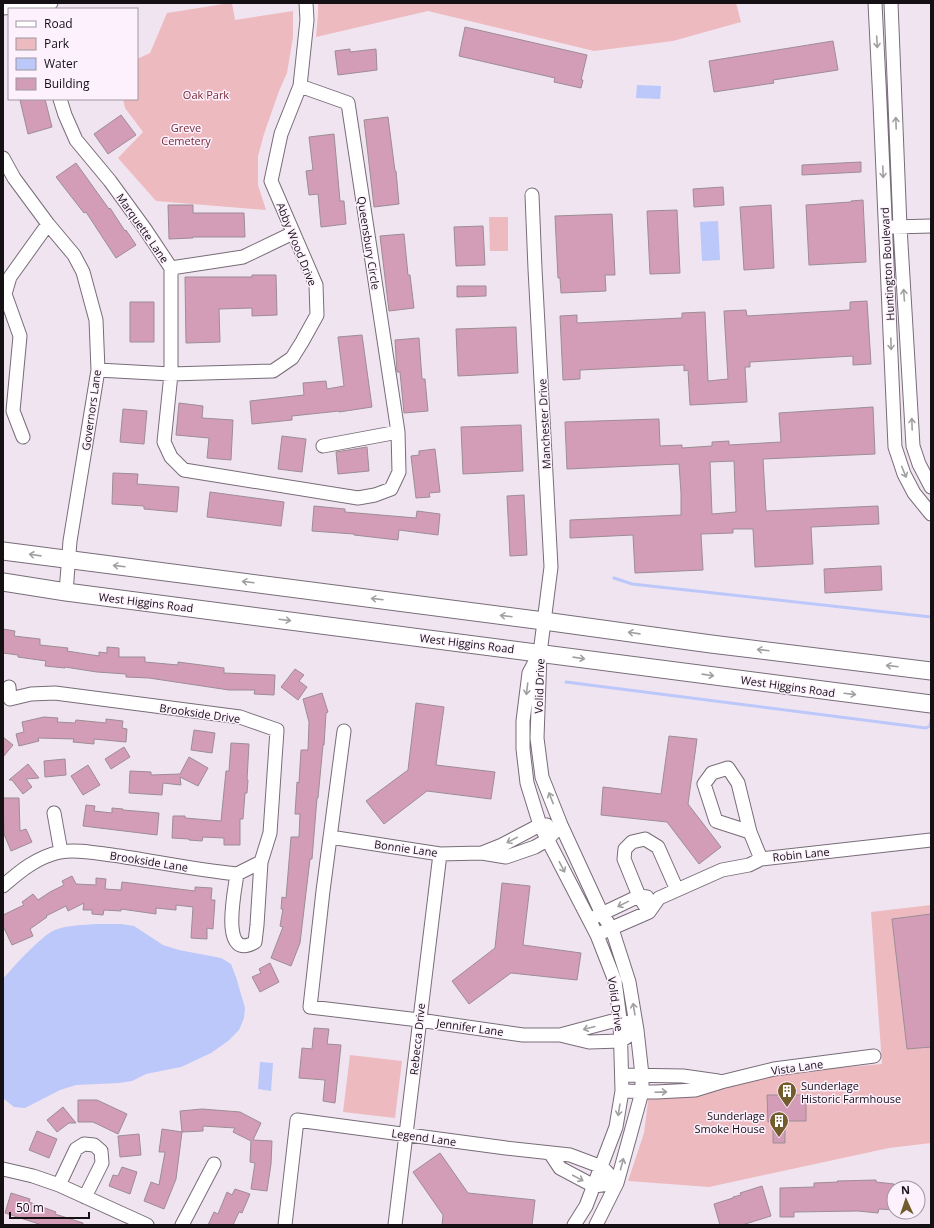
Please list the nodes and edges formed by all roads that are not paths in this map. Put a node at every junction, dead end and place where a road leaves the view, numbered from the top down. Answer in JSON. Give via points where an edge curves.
{"nodes":[{"id":1,"x":50,"y":3,"type":"edge"},
{"id":2,"x":306,"y":3,"type":"edge"},
{"id":3,"x":875,"y":3,"type":"edge"},
{"id":4,"x":891,"y":3,"type":"edge"},
{"id":5,"x":3,"y":8,"type":"edge"},
{"id":6,"x":300,"y":86,"type":"junction"},
{"id":7,"x":60,"y":100,"type":"edge"},
{"id":8,"x":3,"y":158,"type":"edge"},
{"id":9,"x":532,"y":195,"type":"dead end"},
{"id":10,"x":48,"y":224,"type":"junction"},
{"id":11,"x":931,"y":226,"type":"edge"},
{"id":12,"x":900,"y":227,"type":"junction"},
{"id":13,"x":886,"y":228,"type":"junction"},
{"id":14,"x":293,"y":233,"type":"junction"},
{"id":15,"x":171,"y":268,"type":"junction"},
{"id":16,"x":98,"y":370,"type":"junction"},
{"id":17,"x":171,"y":374,"type":"junction"},
{"id":18,"x":398,"y":432,"type":"junction"},
{"id":19,"x":23,"y":437,"type":"dead end"},
{"id":20,"x":323,"y":446,"type":"dead end"},
{"id":21,"x":931,"y":487,"type":"edge"},
{"id":22,"x":931,"y":514,"type":"edge"},
{"id":23,"x":3,"y":551,"type":"edge"},
{"id":24,"x":68,"y":560,"type":"junction"},
{"id":25,"x":3,"y":582,"type":"edge"},
{"id":26,"x":66,"y":592,"type":"junction"},
{"id":27,"x":544,"y":621,"type":"junction"},
{"id":28,"x":540,"y":653,"type":"junction"},
{"id":29,"x":931,"y":671,"type":"edge"},
{"id":30,"x":7,"y":696,"type":"edge"},
{"id":31,"x":931,"y":704,"type":"edge"},
{"id":32,"x":344,"y":731,"type":"dead end"},
{"id":33,"x":54,"y":812,"type":"dead end"},
{"id":34,"x":540,"y":825,"type":"junction"},
{"id":35,"x":561,"y":825,"type":"junction"},
{"id":36,"x":750,"y":832,"type":"junction"},
{"id":37,"x":330,"y":837,"type":"junction"},
{"id":38,"x":547,"y":840,"type":"junction"},
{"id":39,"x":931,"y":840,"type":"edge"},
{"id":40,"x":61,"y":852,"type":"junction"},
{"id":41,"x":482,"y":853,"type":"junction"},
{"id":42,"x":440,"y":854,"type":"junction"},
{"id":43,"x":761,"y":859,"type":"junction"},
{"id":44,"x":261,"y":862,"type":"junction"},
{"id":45,"x":237,"y":874,"type":"junction"},
{"id":46,"x":3,"y":886,"type":"edge"},
{"id":47,"x":677,"y":890,"type":"junction"},
{"id":48,"x":639,"y":896,"type":"junction"},
{"id":49,"x":659,"y":898,"type":"junction"},
{"id":50,"x":649,"y":912,"type":"junction"},
{"id":51,"x":602,"y":914,"type":"junction"},
{"id":52,"x":589,"y":920,"type":"junction"},
{"id":53,"x":612,"y":929,"type":"junction"},
{"id":54,"x":597,"y":934,"type":"junction"},
{"id":55,"x":620,"y":1019,"type":"junction"},
{"id":56,"x":419,"y":1020,"type":"junction"},
{"id":57,"x":637,"y":1030,"type":"junction"},
{"id":58,"x":560,"y":1035,"type":"junction"},
{"id":59,"x":621,"y":1041,"type":"junction"},
{"id":60,"x":874,"y":1056,"type":"dead end"},
{"id":61,"x":622,"y":1075,"type":"junction"},
{"id":62,"x":642,"y":1075,"type":"junction"},
{"id":63,"x":721,"y":1082,"type":"junction"},
{"id":64,"x":622,"y":1091,"type":"junction"},
{"id":65,"x":642,"y":1092,"type":"junction"},
{"id":66,"x":407,"y":1134,"type":"junction"},
{"id":67,"x":550,"y":1153,"type":"junction"},
{"id":68,"x":214,"y":1164,"type":"dead end"},
{"id":69,"x":602,"y":1167,"type":"junction"},
{"id":70,"x":3,"y":1169,"type":"edge"},
{"id":71,"x":617,"y":1183,"type":"junction"},
{"id":72,"x":59,"y":1185,"type":"junction"},
{"id":73,"x":594,"y":1186,"type":"junction"},
{"id":74,"x":85,"y":1197,"type":"junction"},
{"id":75,"x":147,"y":1225,"type":"edge"},
{"id":76,"x":182,"y":1225,"type":"edge"},
{"id":77,"x":285,"y":1225,"type":"edge"},
{"id":78,"x":395,"y":1225,"type":"edge"},
{"id":79,"x":574,"y":1225,"type":"edge"},
{"id":80,"x":596,"y":1225,"type":"edge"}],
"edges":[{"from":1,"to":5,"type":"street"},
{"from":2,"to":6,"type":"street","name":"Abby Wood Drive","via":[[308,20]]},
{"from":3,"to":13,"type":"street","name":"Huntington Boulevard","one_way":true},
{"from":12,"to":4,"type":"street","name":"Huntington Boulevard","one_way":true},
{"from":6,"to":14,"type":"street","name":"Abby Wood Drive","via":[[281,134],[271,180]]},
{"from":6,"to":18,"type":"street","name":"Queensbury Circle","via":[[348,103]]},
{"from":7,"to":15,"type":"street","name":"Marquette Lane","via":[[76,140],[132,211]]},
{"from":8,"to":10,"type":"street","name":"Governors Lane","via":[[14,178]]},
{"from":9,"to":27,"type":"street","name":"Manchester Drive","via":[[551,567]]},
{"from":10,"to":16,"type":"street","name":"Governors Lane","via":[[74,255],[83,272],[96,320]]},
{"from":10,"to":19,"type":"street","via":[[10,277],[5,294],[20,336],[12,411]]},
{"from":11,"to":12,"type":"street"},
{"from":12,"to":13,"type":"street"},
{"from":21,"to":12,"type":"street","name":"Huntington Boulevard","one_way":true,"via":[[912,446]]},
{"from":13,"to":22,"type":"street","name":"Huntington Boulevard","one_way":true,"via":[[895,447],[914,493]]},
{"from":14,"to":15,"type":"street","via":[[243,257]]},
{"from":14,"to":17,"type":"street","name":"Abby Wood Drive","via":[[316,285],[317,314],[292,358],[273,371]]},
{"from":15,"to":17,"type":"street","name":"Marquette Lane"},
{"from":16,"to":17,"type":"street","name":"Abby Wood Drive"},
{"from":16,"to":24,"type":"street","name":"Governors Lane"},
{"from":17,"to":18,"type":"street","name":"Queensbury Circle","via":[[164,442],[171,457],[184,470],[358,498],[375,495],[391,490],[399,472]]},
{"from":18,"to":20,"type":"street"},
{"from":24,"to":23,"type":"main road","one_way":true},
{"from":24,"to":26,"type":"street","name":"Governors Lane"},
{"from":27,"to":24,"type":"main road","one_way":true},
{"from":25,"to":26,"type":"main road","name":"West Higgins Road"},
{"from":26,"to":28,"type":"main road","name":"West Higgins Road","one_way":true},
{"from":27,"to":28,"type":"street","name":"Manchester Drive"},
{"from":29,"to":27,"type":"main road","one_way":true},
{"from":28,"to":31,"type":"main road","name":"West Higgins Road","one_way":true},
{"from":28,"to":34,"type":"street","name":"Volid Drive","one_way":true,"via":[[529,673],[523,721],[526,782]]},
{"from":35,"to":28,"type":"street","name":"Volid Drive","one_way":true,"via":[[542,777],[537,738]]},
{"from":30,"to":44,"type":"street","name":"Brookside Drive","via":[[55,693],[240,717],[277,730],[270,833]]},
{"from":32,"to":37,"type":"street"},
{"from":33,"to":40,"type":"street"},
{"from":34,"to":35,"type":"street","name":"Bonnie Lane"},
{"from":34,"to":38,"type":"street","name":"Volid Drive"},
{"from":34,"to":41,"type":"street","name":"Bonnie Lane","one_way":true},
{"from":35,"to":38,"type":"street","name":"Bonnie Lane"},
{"from":35,"to":51,"type":"street","name":"Volid Drive"},
{"from":36,"to":36,"type":"street","via":[[738,783],[732,773],[728,768],[712,773],[704,784],[716,821]]},
{"from":36,"to":43,"type":"street"},
{"from":37,"to":42,"type":"street","name":"Bonnie Lane"},
{"from":37,"to":56,"type":"street","name":"Jennifer Lane","via":[[310,1007]]},
{"from":38,"to":41,"type":"street","name":"Bonnie Lane","via":[[535,848],[506,857]]},
{"from":38,"to":52,"type":"street","name":"Volid Drive","one_way":true},
{"from":39,"to":43,"type":"street","name":"Robin Lane"},
{"from":40,"to":45,"type":"street","name":"Brookside Lane","via":[[82,851]]},
{"from":40,"to":46,"type":"street","name":"Brookside Lane","via":[[22,869]]},
{"from":41,"to":42,"type":"street","name":"Bonnie Lane"},
{"from":42,"to":56,"type":"street","name":"Rebecca Drive"},
{"from":43,"to":47,"type":"street","name":"Robin Lane","via":[[749,865],[722,870]]},
{"from":44,"to":45,"type":"street"},
{"from":44,"to":45,"type":"street","via":[[255,942],[248,945],[235,942],[232,934]]},
{"from":47,"to":48,"type":"street","via":[[658,847],[645,839],[632,842],[625,849],[624,860]]},
{"from":47,"to":49,"type":"street","name":"Robin Lane"},
{"from":48,"to":49,"type":"street","name":"Robin Lane"},
{"from":48,"to":50,"type":"street"},
{"from":48,"to":51,"type":"street","one_way":true},
{"from":49,"to":50,"type":"street"},
{"from":50,"to":53,"type":"street"},
{"from":51,"to":52,"type":"street"},
{"from":51,"to":53,"type":"street","name":"Volid Drive"},
{"from":52,"to":54,"type":"street","name":"Volid Drive"},
{"from":53,"to":54,"type":"street"},
{"from":57,"to":53,"type":"street","name":"Volid Drive","one_way":true,"via":[[629,982]]},
{"from":54,"to":55,"type":"street","name":"Volid Drive","via":[[615,981]]},
{"from":55,"to":57,"type":"street"},
{"from":55,"to":58,"type":"street","name":"Jennifer Lane","one_way":true},
{"from":55,"to":59,"type":"street","name":"Volid Drive"},
{"from":56,"to":58,"type":"street","name":"Jennifer Lane","via":[[522,1035]]},
{"from":56,"to":66,"type":"street","name":"Rebecca Drive"},
{"from":57,"to":59,"type":"street"},
{"from":57,"to":62,"type":"street","name":"Volid Drive"},
{"from":58,"to":59,"type":"street","name":"Jennifer Lane","via":[[589,1042]]},
{"from":59,"to":61,"type":"street","name":"Volid Drive"},
{"from":60,"to":63,"type":"street","name":"Vista Lane","via":[[774,1069]]},
{"from":61,"to":62,"type":"street","name":"Vista Lane"},
{"from":61,"to":64,"type":"street","name":"Volid Drive"},
{"from":62,"to":63,"type":"street","name":"Vista Lane","via":[[683,1076]]},
{"from":62,"to":65,"type":"street","name":"Volid Drive"},
{"from":65,"to":63,"type":"street","name":"Vista Lane","one_way":true,"via":[[695,1090]]},
{"from":64,"to":65,"type":"street","name":"Vista Lane"},
{"from":64,"to":69,"type":"street","name":"Volid Drive","one_way":true,"via":[[616,1127]]},
{"from":71,"to":65,"type":"street","name":"Volid Drive","one_way":true},
{"from":66,"to":67,"type":"street","name":"Legend Lane"},
{"from":66,"to":77,"type":"street","name":"Legend Lane","via":[[297,1120]]},
{"from":66,"to":78,"type":"street","name":"Rebecca Drive"},
{"from":67,"to":69,"type":"street","name":"Legend Lane","via":[[570,1155]]},
{"from":67,"to":73,"type":"street","one_way":true,"via":[[560,1168]]},
{"from":68,"to":76,"type":"street"},
{"from":69,"to":71,"type":"street","name":"Legend Lane"},
{"from":69,"to":73,"type":"street","name":"Volid Drive"},
{"from":70,"to":72,"type":"street"},
{"from":71,"to":73,"type":"street"},
{"from":71,"to":80,"type":"street","name":"Volid Drive"},
{"from":72,"to":74,"type":"street"},
{"from":72,"to":74,"type":"street","via":[[76,1149],[84,1144],[94,1145],[101,1151],[102,1164]]},
{"from":73,"to":79,"type":"street","name":"Volid Drive","via":[[586,1206]]},
{"from":74,"to":75,"type":"street"}]}
